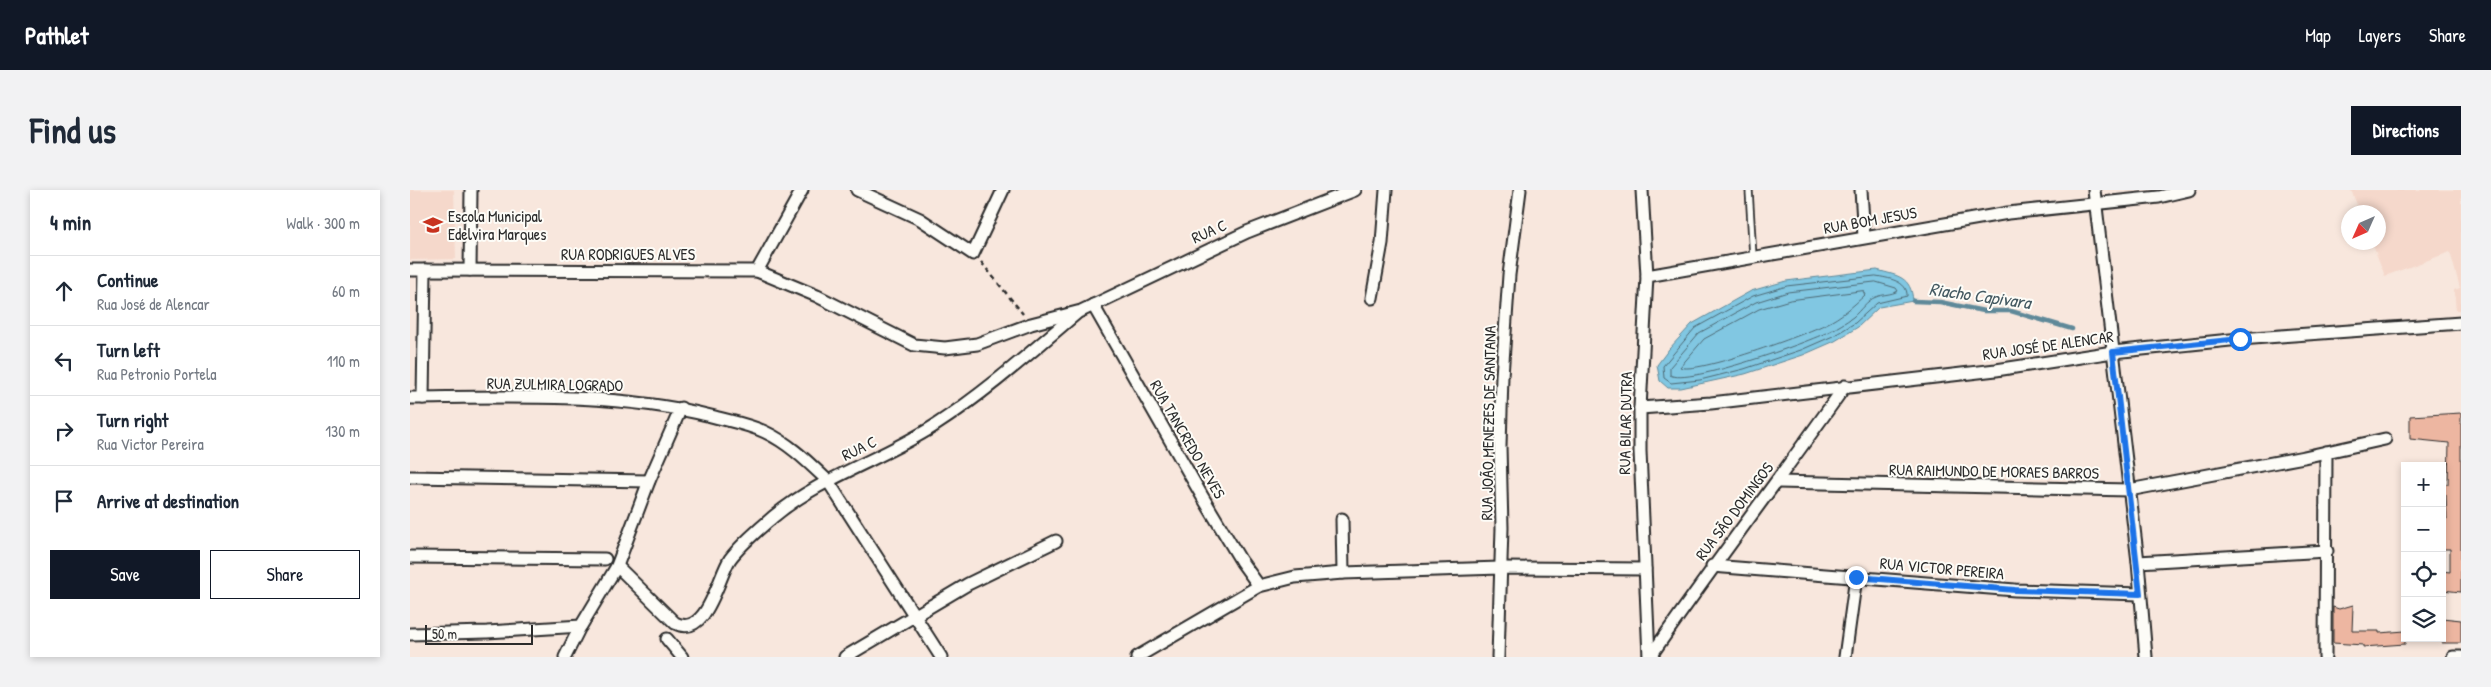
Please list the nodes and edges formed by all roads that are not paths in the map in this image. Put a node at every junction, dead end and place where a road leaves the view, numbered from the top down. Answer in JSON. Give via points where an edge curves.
{"nodes":[{"id":1,"x":471,"y":190,"type":"edge"},
{"id":2,"x":802,"y":190,"type":"edge"},
{"id":3,"x":857,"y":190,"type":"edge"},
{"id":4,"x":1003,"y":190,"type":"edge"},
{"id":5,"x":1355,"y":190,"type":"edge"},
{"id":6,"x":1386,"y":190,"type":"edge"},
{"id":7,"x":1520,"y":190,"type":"edge"},
{"id":8,"x":1642,"y":190,"type":"edge"},
{"id":9,"x":1750,"y":190,"type":"edge"},
{"id":10,"x":1860,"y":190,"type":"edge"},
{"id":11,"x":2094,"y":190,"type":"edge"},
{"id":12,"x":2189,"y":190,"type":"edge"},
{"id":13,"x":2096,"y":204,"type":"junction"},
{"id":14,"x":1864,"y":237,"type":"junction"},
{"id":15,"x":1753,"y":256,"type":"junction"},
{"id":16,"x":410,"y":270,"type":"edge"},
{"id":17,"x":425,"y":270,"type":"junction"},
{"id":18,"x":470,"y":270,"type":"junction"},
{"id":19,"x":756,"y":271,"type":"junction"},
{"id":20,"x":1647,"y":276,"type":"junction"},
{"id":21,"x":1372,"y":298,"type":"dead end"},
{"id":22,"x":1093,"y":305,"type":"junction"},
{"id":23,"x":1081,"y":311,"type":"junction"},
{"id":24,"x":2461,"y":323,"type":"edge"},
{"id":25,"x":2113,"y":352,"type":"junction"},
{"id":26,"x":1845,"y":386,"type":"junction"},
{"id":27,"x":410,"y":398,"type":"edge"},
{"id":28,"x":423,"y":398,"type":"junction"},
{"id":29,"x":681,"y":408,"type":"junction"},
{"id":30,"x":1640,"y":408,"type":"junction"},
{"id":31,"x":2385,"y":439,"type":"dead end"},
{"id":32,"x":2326,"y":452,"type":"junction"},
{"id":33,"x":410,"y":477,"type":"edge"},
{"id":34,"x":649,"y":480,"type":"junction"},
{"id":35,"x":828,"y":481,"type":"junction"},
{"id":36,"x":1778,"y":482,"type":"junction"},
{"id":37,"x":2129,"y":490,"type":"junction"},
{"id":38,"x":1342,"y":519,"type":"dead end"},
{"id":39,"x":1056,"y":541,"type":"dead end"},
{"id":40,"x":2327,"y":551,"type":"junction"},
{"id":41,"x":410,"y":557,"type":"edge"},
{"id":42,"x":605,"y":559,"type":"dead end"},
{"id":43,"x":2138,"y":562,"type":"junction"},
{"id":44,"x":617,"y":566,"type":"junction"},
{"id":45,"x":1712,"y":566,"type":"junction"},
{"id":46,"x":1500,"y":568,"type":"junction"},
{"id":47,"x":1645,"y":569,"type":"junction"},
{"id":48,"x":1343,"y":573,"type":"junction"},
{"id":49,"x":1856,"y":577,"type":"junction"},
{"id":50,"x":1259,"y":586,"type":"junction"},
{"id":51,"x":2140,"y":594,"type":"junction"},
{"id":52,"x":915,"y":615,"type":"junction"},
{"id":53,"x":577,"y":628,"type":"junction"},
{"id":54,"x":410,"y":634,"type":"edge"},
{"id":55,"x":667,"y":639,"type":"dead end"},
{"id":56,"x":565,"y":657,"type":"edge"},
{"id":57,"x":682,"y":657,"type":"edge"},
{"id":58,"x":845,"y":657,"type":"edge"},
{"id":59,"x":941,"y":657,"type":"edge"},
{"id":60,"x":1137,"y":657,"type":"edge"},
{"id":61,"x":1498,"y":657,"type":"edge"},
{"id":62,"x":1649,"y":657,"type":"edge"},
{"id":63,"x":1846,"y":657,"type":"edge"},
{"id":64,"x":2146,"y":657,"type":"edge"},
{"id":65,"x":2325,"y":657,"type":"edge"},
{"id":66,"x":2453,"y":657,"type":"edge"},
{"id":67,"x":2461,"y":657,"type":"edge"}],
"edges":[{"from":1,"to":18,"type":"street"},
{"from":2,"to":19,"type":"street"},
{"from":3,"to":4,"type":"street","via":[[920,219],[973,254]]},
{"from":5,"to":22,"type":"street","name":"RUA C","via":[[1247,232]]},
{"from":6,"to":21,"type":"street","via":[[1382,242]]},
{"from":7,"to":46,"type":"street","name":"RUA JOÃO MENEZES DE SANTANA","via":[[1509,275],[1502,376]]},
{"from":8,"to":20,"type":"street","name":"RUA BILAR DUTRA"},
{"from":9,"to":15,"type":"lane"},
{"from":10,"to":14,"type":"street"},
{"from":11,"to":13,"type":"street"},
{"from":12,"to":13,"type":"street","name":"RUA BOM JESUS"},
{"from":13,"to":14,"type":"street","name":"RUA BOM JESUS","via":[[2008,213]]},
{"from":13,"to":25,"type":"street"},
{"from":14,"to":15,"type":"street","name":"RUA BOM JESUS"},
{"from":15,"to":20,"type":"street","name":"RUA BOM JESUS"},
{"from":16,"to":17,"type":"street","name":"RUA RODRIGUES ALVES"},
{"from":17,"to":18,"type":"street","name":"RUA RODRIGUES ALVES"},
{"from":17,"to":28,"type":"street"},
{"from":18,"to":19,"type":"street","name":"RUA RODRIGUES ALVES"},
{"from":19,"to":23,"type":"street","name":"RUA C","via":[[817,296],[914,345],[945,348],[977,344],[1031,324]]},
{"from":20,"to":30,"type":"street","name":"RUA BILAR DUTRA"},
{"from":22,"to":23,"type":"street","name":"RUA C"},
{"from":22,"to":50,"type":"street","name":"RUA TANCREDO NEVES","via":[[1202,496]]},
{"from":23,"to":35,"type":"street","name":"RUA C","via":[[1016,366],[934,426],[870,463]]},
{"from":24,"to":25,"type":"street","name":"RUA JOSÉ DE ALENCAR"},
{"from":25,"to":26,"type":"street","name":"RUA JOSÉ DE ALENCAR","via":[[1996,370]]},
{"from":25,"to":37,"type":"street"},
{"from":26,"to":30,"type":"street","name":"RUA JOSÉ DE ALENCAR","via":[[1711,403]]},
{"from":26,"to":36,"type":"street","name":"RUA SÃO DOMINGOS"},
{"from":27,"to":28,"type":"street","name":"RUA ZULMIRA LOGRADO"},
{"from":28,"to":29,"type":"street","name":"RUA ZULMIRA LOGRADO","via":[[608,399]]},
{"from":29,"to":34,"type":"street"},
{"from":29,"to":35,"type":"street","name":"RUA ZULMIRA LOGRADO","via":[[745,424],[766,433],[804,458]]},
{"from":30,"to":47,"type":"street","name":"RUA BILAR DUTRA"},
{"from":31,"to":32,"type":"street","name":"RUA RAIMUNDO DE MORAES BARROS"},
{"from":32,"to":37,"type":"street","name":"RUA RAIMUNDO DE MORAES BARROS"},
{"from":32,"to":40,"type":"street"},
{"from":33,"to":34,"type":"street"},
{"from":34,"to":44,"type":"street"},
{"from":35,"to":44,"type":"street","name":"RUA C","via":[[786,506],[736,550],[712,600],[696,622],[683,626],[675,623]]},
{"from":35,"to":52,"type":"street","name":"RUA ZULMIRA LOGRADO"},
{"from":36,"to":37,"type":"street","name":"RUA RAIMUNDO DE MORAES BARROS"},
{"from":36,"to":45,"type":"street","name":"RUA SÃO DOMINGOS"},
{"from":37,"to":43,"type":"street"},
{"from":38,"to":48,"type":"street"},
{"from":39,"to":52,"type":"street","via":[[968,584]]},
{"from":40,"to":43,"type":"street"},
{"from":40,"to":65,"type":"street"},
{"from":41,"to":42,"type":"street"},
{"from":43,"to":51,"type":"street"},
{"from":44,"to":53,"type":"street"},
{"from":45,"to":49,"type":"street","name":"RUA VICTOR PEREIRA"},
{"from":45,"to":62,"type":"street","name":"RUA SÃO DOMINGOS"},
{"from":46,"to":47,"type":"street"},
{"from":46,"to":48,"type":"street"},
{"from":46,"to":61,"type":"street","name":"RUA JOÃO MENEZES DE SANTANA"},
{"from":47,"to":62,"type":"street","name":"RUA BILAR DUTRA"},
{"from":48,"to":50,"type":"street","via":[[1295,577]]},
{"from":49,"to":51,"type":"street","name":"RUA VICTOR PEREIRA","via":[[2015,590]]},
{"from":49,"to":63,"type":"street"},
{"from":50,"to":60,"type":"street"},
{"from":51,"to":64,"type":"street"},
{"from":52,"to":58,"type":"street"},
{"from":52,"to":59,"type":"street","name":"RUA ZULMIRA LOGRADO"},
{"from":53,"to":54,"type":"street"},
{"from":53,"to":56,"type":"street"},
{"from":55,"to":57,"type":"street"},
{"from":66,"to":67,"type":"street"}]}
